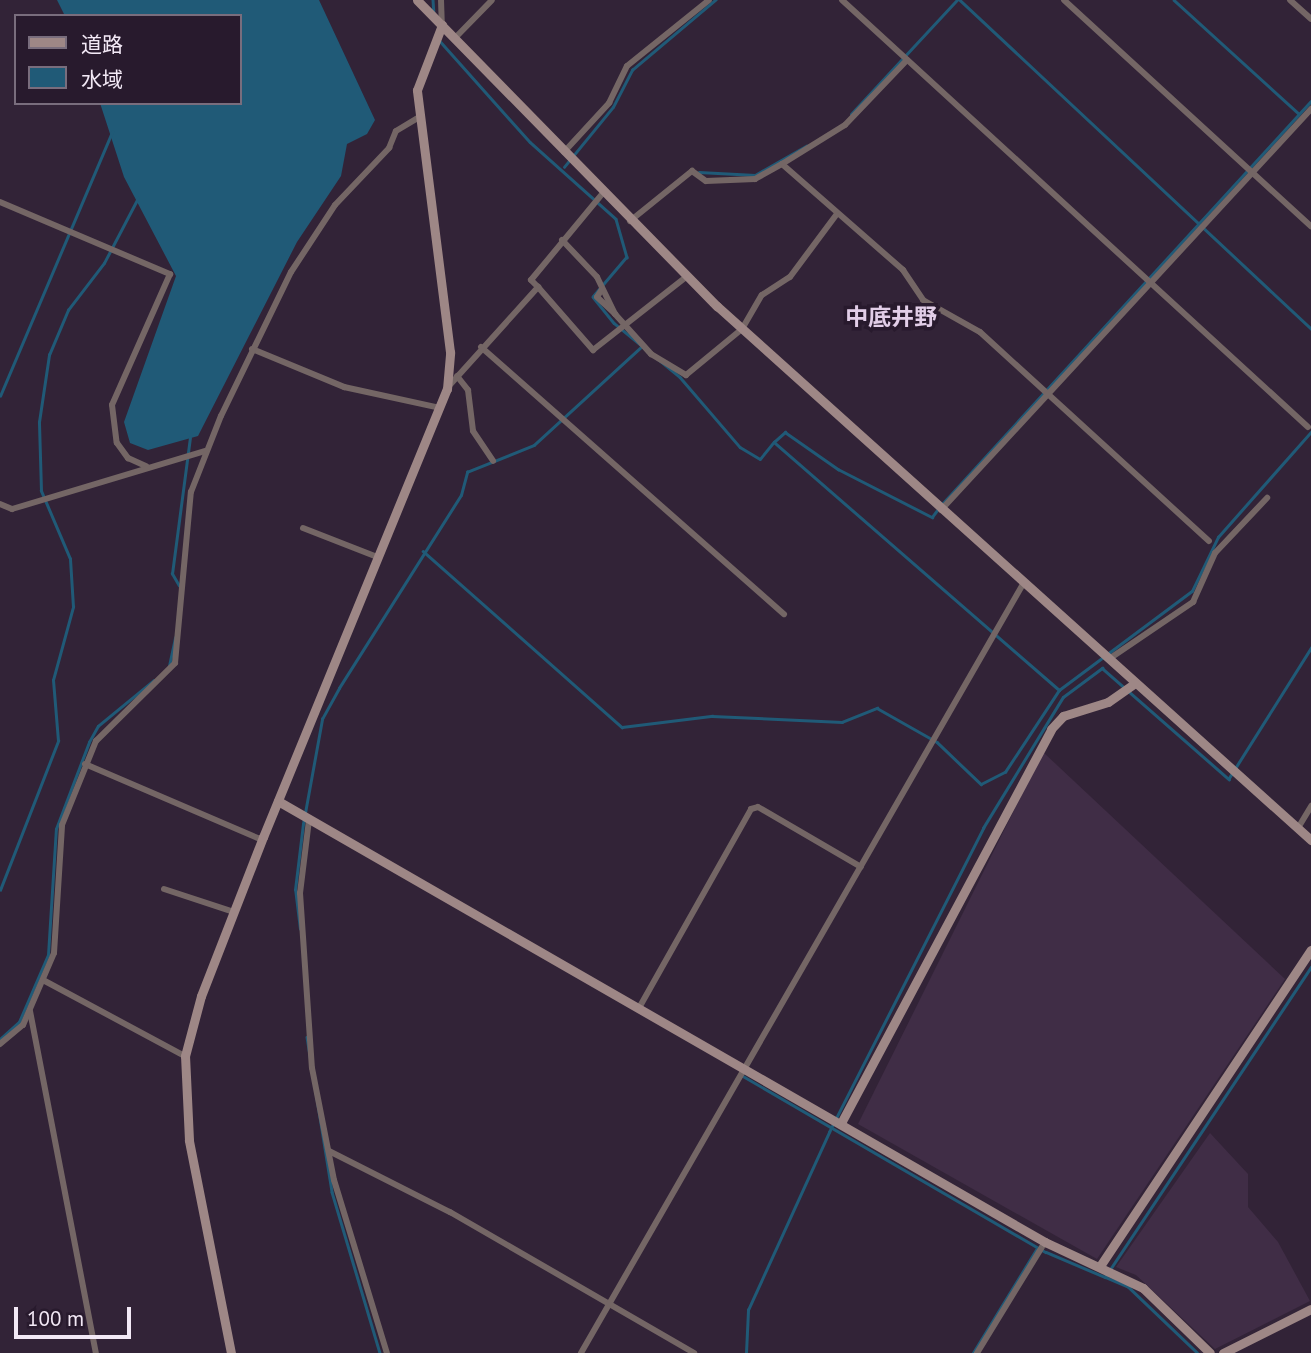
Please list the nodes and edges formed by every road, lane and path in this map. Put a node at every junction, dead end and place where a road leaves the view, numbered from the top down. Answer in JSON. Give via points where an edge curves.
{"nodes":[{"id":1,"x":417,"y":0,"type":"edge"},
{"id":2,"x":440,"y":0,"type":"edge"},
{"id":3,"x":492,"y":0,"type":"edge"},
{"id":4,"x":709,"y":0,"type":"edge"},
{"id":5,"x":842,"y":0,"type":"edge"},
{"id":6,"x":1064,"y":0,"type":"edge"},
{"id":7,"x":1290,"y":0,"type":"edge"},
{"id":8,"x":1311,"y":19,"type":"edge"},
{"id":9,"x":442,"y":25,"type":"junction"},
{"id":10,"x":454,"y":39,"type":"junction"},
{"id":11,"x":907,"y":60,"type":"junction"},
{"id":12,"x":1311,"y":109,"type":"edge"},
{"id":13,"x":419,"y":117,"type":"junction"},
{"id":14,"x":564,"y":152,"type":"junction"},
{"id":15,"x":782,"y":164,"type":"junction"},
{"id":16,"x":1253,"y":173,"type":"junction"},
{"id":17,"x":603,"y":193,"type":"junction"},
{"id":18,"x":0,"y":202,"type":"edge"},
{"id":19,"x":836,"y":215,"type":"junction"},
{"id":20,"x":629,"y":221,"type":"junction"},
{"id":21,"x":1311,"y":226,"type":"edge"},
{"id":22,"x":562,"y":240,"type":"junction"},
{"id":23,"x":686,"y":277,"type":"junction"},
{"id":24,"x":1150,"y":283,"type":"junction"},
{"id":25,"x":538,"y":287,"type":"junction"},
{"id":26,"x":628,"y":327,"type":"junction"},
{"id":27,"x":742,"y":329,"type":"junction"},
{"id":28,"x":481,"y":347,"type":"junction"},
{"id":29,"x":252,"y":349,"type":"junction"},
{"id":30,"x":457,"y":376,"type":"junction"},
{"id":31,"x":447,"y":389,"type":"junction"},
{"id":32,"x":1047,"y":394,"type":"junction"},
{"id":33,"x":440,"y":408,"type":"junction"},
{"id":34,"x":1308,"y":427,"type":"dead end"},
{"id":35,"x":205,"y":451,"type":"junction"},
{"id":36,"x":493,"y":461,"type":"dead end"},
{"id":37,"x":146,"y":466,"type":"junction"},
{"id":38,"x":1267,"y":498,"type":"dead end"},
{"id":39,"x":0,"y":504,"type":"edge"},
{"id":40,"x":941,"y":510,"type":"junction"},
{"id":41,"x":303,"y":528,"type":"dead end"},
{"id":42,"x":1209,"y":541,"type":"dead end"},
{"id":43,"x":375,"y":556,"type":"junction"},
{"id":44,"x":1024,"y":584,"type":"junction"},
{"id":45,"x":784,"y":614,"type":"dead end"},
{"id":46,"x":1107,"y":660,"type":"junction"},
{"id":47,"x":1134,"y":684,"type":"junction"},
{"id":48,"x":85,"y":764,"type":"junction"},
{"id":49,"x":278,"y":801,"type":"junction"},
{"id":50,"x":1311,"y":806,"type":"edge"},
{"id":51,"x":309,"y":820,"type":"junction"},
{"id":52,"x":1298,"y":828,"type":"junction"},
{"id":53,"x":262,"y":840,"type":"junction"},
{"id":54,"x":1311,"y":840,"type":"edge"},
{"id":55,"x":861,"y":867,"type":"junction"},
{"id":56,"x":163,"y":889,"type":"dead end"},
{"id":57,"x":234,"y":912,"type":"junction"},
{"id":58,"x":1311,"y":950,"type":"edge"},
{"id":59,"x":43,"y":980,"type":"junction"},
{"id":60,"x":639,"y":1008,"type":"junction"},
{"id":61,"x":30,"y":1011,"type":"junction"},
{"id":62,"x":0,"y":1044,"type":"edge"},
{"id":63,"x":185,"y":1056,"type":"junction"},
{"id":64,"x":744,"y":1068,"type":"junction"},
{"id":65,"x":841,"y":1123,"type":"junction"},
{"id":66,"x":328,"y":1151,"type":"junction"},
{"id":67,"x":1045,"y":1242,"type":"junction"},
{"id":68,"x":1100,"y":1266,"type":"junction"},
{"id":69,"x":608,"y":1304,"type":"junction"},
{"id":70,"x":1311,"y":1309,"type":"edge"},
{"id":71,"x":96,"y":1353,"type":"edge"},
{"id":72,"x":230,"y":1353,"type":"edge"},
{"id":73,"x":387,"y":1353,"type":"edge"},
{"id":74,"x":581,"y":1353,"type":"edge"},
{"id":75,"x":694,"y":1353,"type":"edge"},
{"id":76,"x":977,"y":1353,"type":"edge"},
{"id":77,"x":1210,"y":1353,"type":"edge"},
{"id":78,"x":1223,"y":1353,"type":"edge"}],
"edges":[{"from":1,"to":9,"type":"street"},
{"from":2,"to":9,"type":"street"},
{"from":3,"to":10,"type":"street"},
{"from":4,"to":14,"type":"street","via":[[627,66],[609,103]]},
{"from":5,"to":11,"type":"street"},
{"from":6,"to":16,"type":"street"},
{"from":7,"to":8,"type":"street"},
{"from":9,"to":10,"type":"street"},
{"from":9,"to":13,"type":"street","via":[[418,75]]},
{"from":10,"to":14,"type":"street"},
{"from":11,"to":15,"type":"street","via":[[845,125]]},
{"from":11,"to":24,"type":"street"},
{"from":12,"to":16,"type":"street"},
{"from":13,"to":29,"type":"street","via":[[396,131],[388,148],[346,189],[291,272]]},
{"from":13,"to":31,"type":"street","via":[[450,352]]},
{"from":14,"to":17,"type":"street"},
{"from":15,"to":19,"type":"street"},
{"from":15,"to":20,"type":"street","via":[[755,179],[706,181],[692,171]]},
{"from":16,"to":21,"type":"street"},
{"from":16,"to":24,"type":"street"},
{"from":17,"to":20,"type":"street"},
{"from":17,"to":22,"type":"street"},
{"from":18,"to":37,"type":"street","via":[[170,274],[113,405],[117,443],[128,458]]},
{"from":19,"to":27,"type":"street","via":[[790,276],[762,295]]},
{"from":19,"to":32,"type":"street","via":[[903,270],[923,300],[980,332]]},
{"from":20,"to":23,"type":"street"},
{"from":22,"to":25,"type":"street","via":[[531,280]]},
{"from":22,"to":26,"type":"street"},
{"from":23,"to":26,"type":"street"},
{"from":23,"to":27,"type":"street"},
{"from":24,"to":32,"type":"street"},
{"from":24,"to":34,"type":"street"},
{"from":25,"to":26,"type":"street","via":[[593,350]]},
{"from":25,"to":28,"type":"street"},
{"from":26,"to":27,"type":"street","via":[[651,354],[686,375]]},
{"from":27,"to":40,"type":"street"},
{"from":28,"to":30,"type":"street"},
{"from":28,"to":45,"type":"street"},
{"from":29,"to":33,"type":"street","via":[[344,387]]},
{"from":29,"to":35,"type":"street"},
{"from":30,"to":31,"type":"street"},
{"from":30,"to":36,"type":"street","via":[[468,390],[473,431]]},
{"from":31,"to":33,"type":"street"},
{"from":32,"to":40,"type":"street"},
{"from":32,"to":42,"type":"street"},
{"from":33,"to":43,"type":"street"},
{"from":35,"to":37,"type":"street"},
{"from":35,"to":48,"type":"street","via":[[191,492],[175,663],[102,729]]},
{"from":37,"to":39,"type":"street","via":[[12,509]]},
{"from":38,"to":46,"type":"street","via":[[1215,553],[1193,602]]},
{"from":40,"to":44,"type":"street"},
{"from":41,"to":43,"type":"street"},
{"from":43,"to":49,"type":"street","via":[[344,651]]},
{"from":44,"to":46,"type":"street"},
{"from":44,"to":55,"type":"street"},
{"from":46,"to":47,"type":"street"},
{"from":47,"to":52,"type":"street"},
{"from":47,"to":65,"type":"street","via":[[1108,702],[1063,716],[1051,729]]},
{"from":48,"to":53,"type":"street"},
{"from":48,"to":59,"type":"street","via":[[62,825],[54,953]]},
{"from":49,"to":51,"type":"street"},
{"from":49,"to":53,"type":"street"},
{"from":50,"to":52,"type":"street"},
{"from":51,"to":60,"type":"street"},
{"from":51,"to":66,"type":"street","via":[[300,893],[312,1068]]},
{"from":52,"to":54,"type":"street"},
{"from":53,"to":57,"type":"street"},
{"from":55,"to":60,"type":"street","via":[[758,807],[751,809]]},
{"from":55,"to":64,"type":"street"},
{"from":56,"to":57,"type":"street"},
{"from":57,"to":63,"type":"street"},
{"from":58,"to":68,"type":"street"},
{"from":59,"to":61,"type":"street"},
{"from":59,"to":63,"type":"street"},
{"from":60,"to":64,"type":"street"},
{"from":61,"to":62,"type":"street"},
{"from":61,"to":71,"type":"street"},
{"from":63,"to":72,"type":"street","via":[[189,1140]]},
{"from":64,"to":65,"type":"street"},
{"from":64,"to":69,"type":"street"},
{"from":65,"to":67,"type":"street"},
{"from":66,"to":69,"type":"street"},
{"from":66,"to":73,"type":"street"},
{"from":67,"to":68,"type":"street"},
{"from":67,"to":76,"type":"street"},
{"from":68,"to":77,"type":"street","via":[[1143,1288]]},
{"from":69,"to":74,"type":"street"},
{"from":69,"to":75,"type":"street"},
{"from":70,"to":78,"type":"street"}]}
